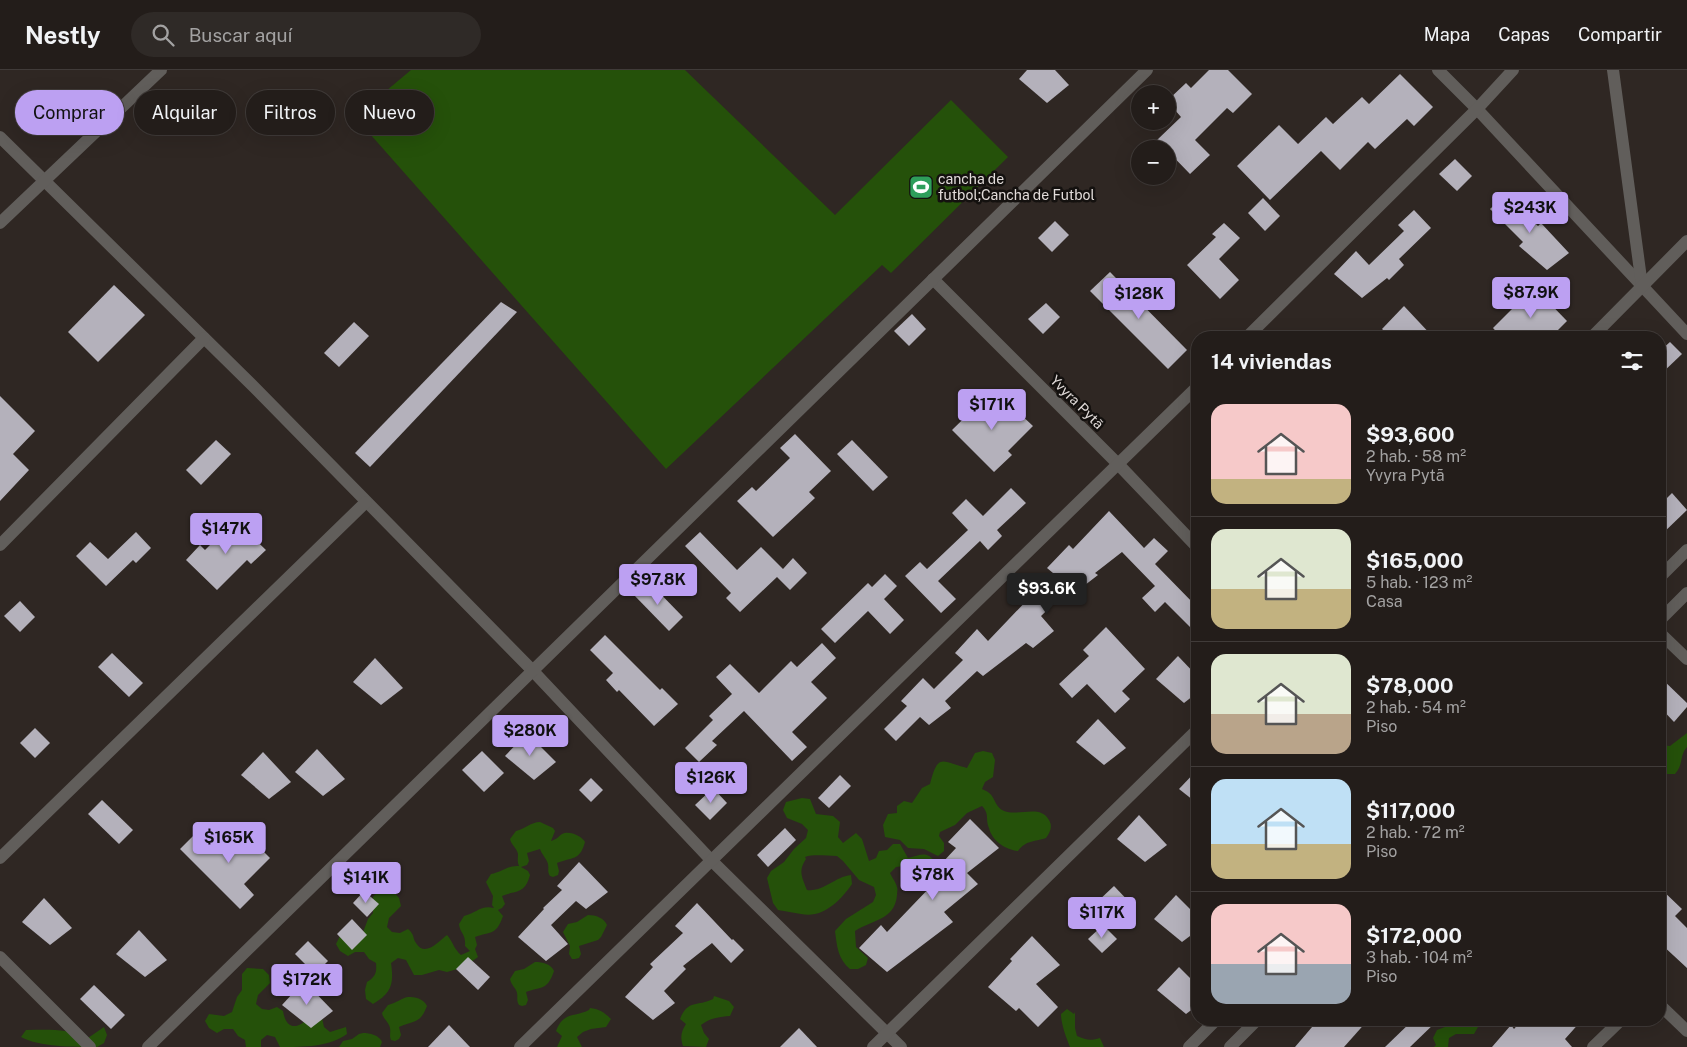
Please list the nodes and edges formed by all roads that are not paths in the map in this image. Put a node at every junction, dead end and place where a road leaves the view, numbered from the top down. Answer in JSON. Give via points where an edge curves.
{"nodes":[{"id":1,"x":161,"y":70,"type":"edge"},
{"id":2,"x":1147,"y":70,"type":"edge"},
{"id":3,"x":1438,"y":70,"type":"edge"},
{"id":4,"x":1513,"y":70,"type":"edge"},
{"id":5,"x":1613,"y":70,"type":"edge"},
{"id":6,"x":1477,"y":109,"type":"junction"},
{"id":7,"x":0,"y":137,"type":"edge"},
{"id":8,"x":44,"y":181,"type":"junction"},
{"id":9,"x":0,"y":223,"type":"edge"},
{"id":10,"x":1687,"y":241,"type":"edge"},
{"id":11,"x":933,"y":279,"type":"junction"},
{"id":12,"x":1642,"y":286,"type":"junction"},
{"id":13,"x":1253,"y":331,"type":"edge"},
{"id":14,"x":1598,"y":331,"type":"edge"},
{"id":15,"x":1687,"y":334,"type":"edge"},
{"id":16,"x":204,"y":338,"type":"junction"},
{"id":17,"x":1191,"y":393,"type":"edge"},
{"id":18,"x":1118,"y":464,"type":"junction"},
{"id":19,"x":366,"y":502,"type":"junction"},
{"id":20,"x":1191,"y":541,"type":"edge"},
{"id":21,"x":0,"y":545,"type":"edge"},
{"id":22,"x":1687,"y":550,"type":"edge"},
{"id":23,"x":1666,"y":571,"type":"edge"},
{"id":24,"x":1687,"y":593,"type":"edge"},
{"id":25,"x":1666,"y":614,"type":"edge"},
{"id":26,"x":1666,"y":639,"type":"edge"},
{"id":27,"x":1687,"y":659,"type":"edge"},
{"id":28,"x":532,"y":670,"type":"junction"},
{"id":29,"x":1191,"y":736,"type":"edge"},
{"id":30,"x":0,"y":858,"type":"edge"},
{"id":31,"x":711,"y":860,"type":"junction"},
{"id":32,"x":0,"y":957,"type":"edge"},
{"id":33,"x":1666,"y":1011,"type":"edge"},
{"id":34,"x":1210,"y":1026,"type":"edge"},
{"id":35,"x":1251,"y":1026,"type":"edge"},
{"id":36,"x":1615,"y":1026,"type":"edge"},
{"id":37,"x":1687,"y":1031,"type":"edge"},
{"id":38,"x":887,"y":1033,"type":"junction"},
{"id":39,"x":90,"y":1047,"type":"edge"},
{"id":40,"x":148,"y":1047,"type":"edge"},
{"id":41,"x":520,"y":1047,"type":"edge"},
{"id":42,"x":873,"y":1047,"type":"edge"},
{"id":43,"x":902,"y":1047,"type":"edge"},
{"id":44,"x":1189,"y":1047,"type":"edge"},
{"id":45,"x":1230,"y":1047,"type":"edge"},
{"id":46,"x":1593,"y":1047,"type":"edge"}],
"edges":[{"from":1,"to":8,"type":"street"},
{"from":2,"to":11,"type":"street"},
{"from":3,"to":6,"type":"street"},
{"from":4,"to":6,"type":"street"},
{"from":5,"to":12,"type":"street"},
{"from":6,"to":12,"type":"street"},
{"from":6,"to":13,"type":"street"},
{"from":7,"to":8,"type":"street"},
{"from":8,"to":9,"type":"street"},
{"from":8,"to":16,"type":"street"},
{"from":10,"to":12,"type":"street"},
{"from":11,"to":18,"type":"street","name":"Yvyra Pytã"},
{"from":11,"to":28,"type":"street"},
{"from":12,"to":14,"type":"street"},
{"from":12,"to":15,"type":"street"},
{"from":16,"to":19,"type":"street"},
{"from":16,"to":21,"type":"street"},
{"from":17,"to":18,"type":"street"},
{"from":18,"to":20,"type":"street","name":"Yvyra Pytã"},
{"from":18,"to":31,"type":"street"},
{"from":19,"to":28,"type":"street"},
{"from":19,"to":30,"type":"street"},
{"from":22,"to":23,"type":"street"},
{"from":24,"to":25,"type":"street"},
{"from":26,"to":27,"type":"street"},
{"from":28,"to":31,"type":"street"},
{"from":28,"to":40,"type":"street"},
{"from":29,"to":38,"type":"street"},
{"from":31,"to":38,"type":"street"},
{"from":31,"to":41,"type":"street"},
{"from":32,"to":39,"type":"street"},
{"from":33,"to":37,"type":"street"},
{"from":34,"to":44,"type":"street"},
{"from":35,"to":45,"type":"street"},
{"from":36,"to":46,"type":"street"},
{"from":38,"to":42,"type":"street"},
{"from":38,"to":43,"type":"street"}]}
